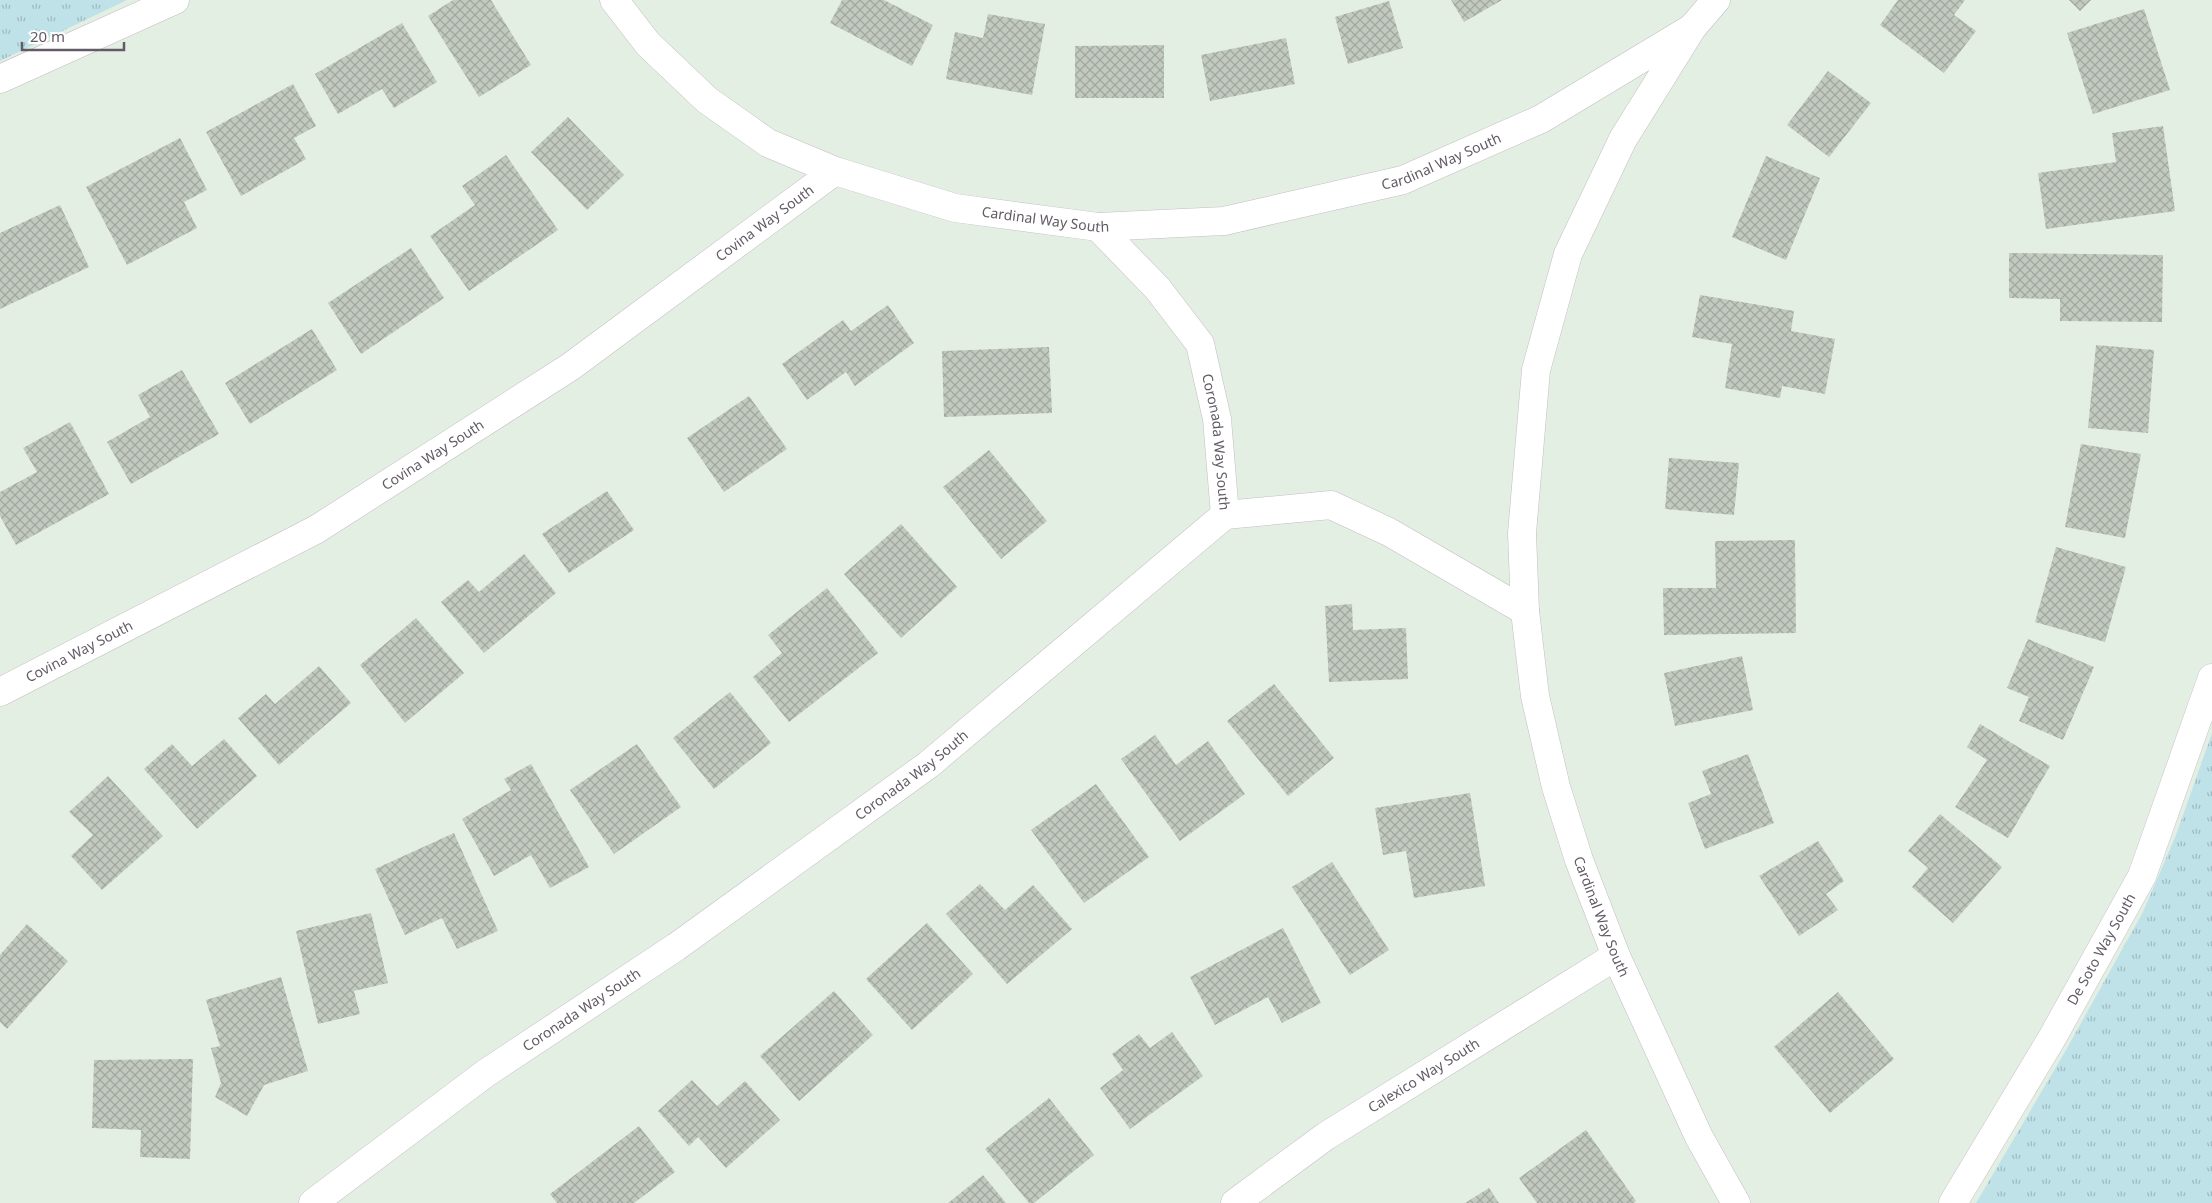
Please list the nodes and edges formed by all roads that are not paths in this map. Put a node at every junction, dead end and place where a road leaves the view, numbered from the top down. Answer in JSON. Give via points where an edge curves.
{"nodes":[{"id":1,"x":175,"y":0,"type":"edge"},
{"id":2,"x":614,"y":0,"type":"edge"},
{"id":3,"x":1716,"y":0,"type":"edge"},
{"id":4,"x":1692,"y":28,"type":"junction"},
{"id":5,"x":0,"y":79,"type":"edge"},
{"id":6,"x":835,"y":171,"type":"junction"},
{"id":7,"x":1098,"y":227,"type":"junction"},
{"id":8,"x":1224,"y":515,"type":"junction"},
{"id":9,"x":1525,"y":611,"type":"junction"},
{"id":10,"x":2212,"y":678,"type":"edge"},
{"id":11,"x":0,"y":692,"type":"edge"},
{"id":12,"x":1616,"y":956,"type":"junction"},
{"id":13,"x":313,"y":1203,"type":"edge"},
{"id":14,"x":1235,"y":1203,"type":"edge"},
{"id":15,"x":1736,"y":1203,"type":"edge"},
{"id":16,"x":1953,"y":1203,"type":"edge"}],
"edges":[{"from":1,"to":5,"type":"street"},
{"from":2,"to":6,"type":"street","name":"Cardinal Way South","via":[[648,44],[707,100],[768,143]]},
{"from":3,"to":4,"type":"street"},
{"from":4,"to":7,"type":"street","name":"Cardinal Way South","via":[[1541,119],[1403,180],[1224,221]]},
{"from":4,"to":9,"type":"street","name":"Cardinal Way South","via":[[1623,139],[1568,254],[1536,370],[1522,534]]},
{"from":6,"to":7,"type":"street","name":"Cardinal Way South","via":[[955,208]]},
{"from":6,"to":11,"type":"street","name":"Covina Way South","via":[[570,366],[317,529]]},
{"from":7,"to":8,"type":"street","name":"Coronada Way South","via":[[1158,289],[1200,344],[1217,419]]},
{"from":8,"to":9,"type":"street","via":[[1331,505],[1388,532]]},
{"from":8,"to":13,"type":"street","name":"Coronada Way South","via":[[928,765],[676,947],[486,1073]]},
{"from":9,"to":12,"type":"street","name":"Cardinal Way South","via":[[1535,696],[1556,787],[1579,860]]},
{"from":10,"to":16,"type":"street","name":"De Soto Way South","via":[[2142,876],[2052,1038]]},
{"from":12,"to":14,"type":"street","name":"Calexico Way South","via":[[1326,1136]]},
{"from":12,"to":15,"type":"street","name":"Cardinal Way South","via":[[1699,1137]]}]}
